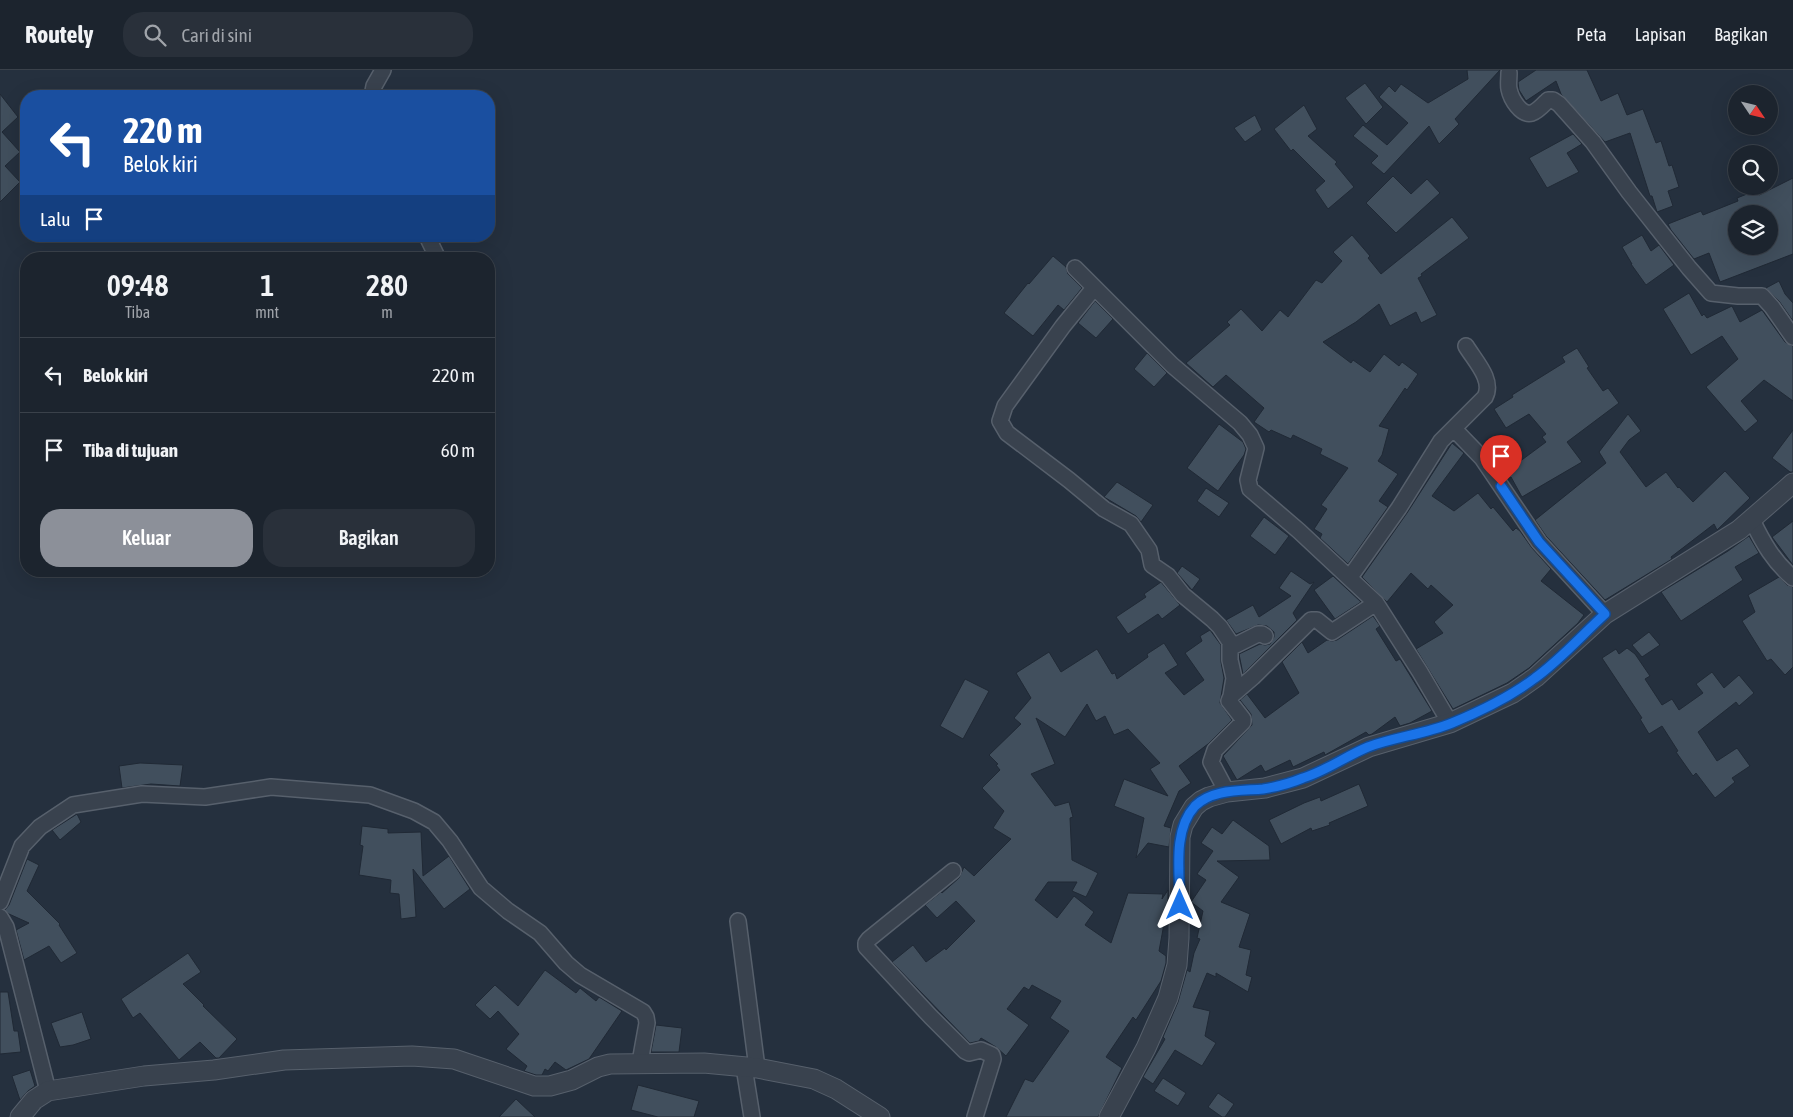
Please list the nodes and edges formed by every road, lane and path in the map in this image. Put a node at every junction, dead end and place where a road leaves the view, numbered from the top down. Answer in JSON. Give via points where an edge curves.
{"nodes":[{"id":1,"x":383,"y":70,"type":"edge"},
{"id":2,"x":1509,"y":73,"type":"dead end"},
{"id":3,"x":373,"y":90,"type":"edge"},
{"id":4,"x":1075,"y":268,"type":"dead end"},
{"id":5,"x":1094,"y":288,"type":"junction"},
{"id":6,"x":1793,"y":337,"type":"edge"},
{"id":7,"x":1466,"y":346,"type":"dead end"},
{"id":8,"x":1454,"y":429,"type":"junction"},
{"id":9,"x":1793,"y":483,"type":"edge"},
{"id":10,"x":1752,"y":520,"type":"junction"},
{"id":11,"x":1350,"y":577,"type":"junction"},
{"id":12,"x":1793,"y":578,"type":"edge"},
{"id":13,"x":1376,"y":603,"type":"junction"},
{"id":14,"x":1605,"y":614,"type":"junction"},
{"id":15,"x":1265,"y":636,"type":"dead end"},
{"id":16,"x":1230,"y":642,"type":"junction"},
{"id":17,"x":1231,"y":696,"type":"junction"},
{"id":18,"x":1450,"y":723,"type":"junction"},
{"id":19,"x":1228,"y":792,"type":"junction"},
{"id":20,"x":953,"y":871,"type":"dead end"},
{"id":21,"x":0,"y":902,"type":"edge"},
{"id":22,"x":0,"y":917,"type":"edge"},
{"id":23,"x":738,"y":921,"type":"dead end"},
{"id":24,"x":640,"y":1062,"type":"junction"},
{"id":25,"x":751,"y":1067,"type":"junction"},
{"id":26,"x":48,"y":1091,"type":"junction"},
{"id":27,"x":20,"y":1117,"type":"edge"},
{"id":28,"x":752,"y":1117,"type":"edge"},
{"id":29,"x":880,"y":1117,"type":"edge"},
{"id":30,"x":975,"y":1117,"type":"edge"},
{"id":31,"x":1109,"y":1117,"type":"edge"}],
"edges":[{"from":1,"to":3,"type":"street"},
{"from":2,"to":6,"type":"street","via":[[1509,89],[1522,110],[1534,112],[1548,100],[1559,104],[1593,142],[1688,268],[1711,292],[1762,296]]},
{"from":4,"to":5,"type":"street"},
{"from":5,"to":11,"type":"street","via":[[1172,365],[1240,423],[1256,448],[1248,480],[1250,489]]},
{"from":5,"to":16,"type":"street","via":[[1005,406],[1000,421],[1002,427],[1104,509],[1131,524],[1149,550],[1152,565],[1168,576],[1183,595],[1220,627]]},
{"from":7,"to":8,"type":"street","via":[[1489,388],[1485,397]]},
{"from":8,"to":11,"type":"street","via":[[1441,440]]},
{"from":8,"to":14,"type":"street","via":[[1482,458],[1539,542]]},
{"from":9,"to":10,"type":"street"},
{"from":10,"to":12,"type":"street","via":[[1767,550]]},
{"from":10,"to":14,"type":"street"},
{"from":11,"to":13,"type":"street"},
{"from":13,"to":17,"type":"street","via":[[1332,632],[1317,620],[1312,620]]},
{"from":13,"to":18,"type":"street"},
{"from":14,"to":18,"type":"street","via":[[1536,677],[1493,704]]},
{"from":15,"to":16,"type":"street","via":[[1258,634],[1236,645]]},
{"from":16,"to":17,"type":"street","via":[[1234,678]]},
{"from":17,"to":19,"type":"street","via":[[1228,701],[1243,722],[1215,750],[1211,762]]},
{"from":18,"to":19,"type":"street","via":[[1369,747],[1303,778],[1266,788]]},
{"from":19,"to":31,"type":"street","via":[[1201,801],[1183,825],[1180,837],[1179,938],[1168,998]]},
{"from":20,"to":30,"type":"street","via":[[869,939],[866,947],[966,1051],[981,1050],[992,1055]]},
{"from":21,"to":24,"type":"street","via":[[22,846],[40,827],[73,806],[142,794],[205,797],[271,787],[370,795],[414,810],[434,822],[481,888],[540,933],[580,975],[643,1012],[647,1023]]},
{"from":22,"to":26,"type":"street","via":[[6,928]]},
{"from":23,"to":25,"type":"street"},
{"from":24,"to":25,"type":"street"},
{"from":24,"to":26,"type":"street","via":[[598,1067],[572,1080],[550,1086],[534,1086],[454,1059],[412,1056],[284,1060]]},
{"from":25,"to":28,"type":"street"},
{"from":25,"to":29,"type":"street","via":[[814,1079]]},
{"from":26,"to":27,"type":"street","via":[[34,1100]]}]}
